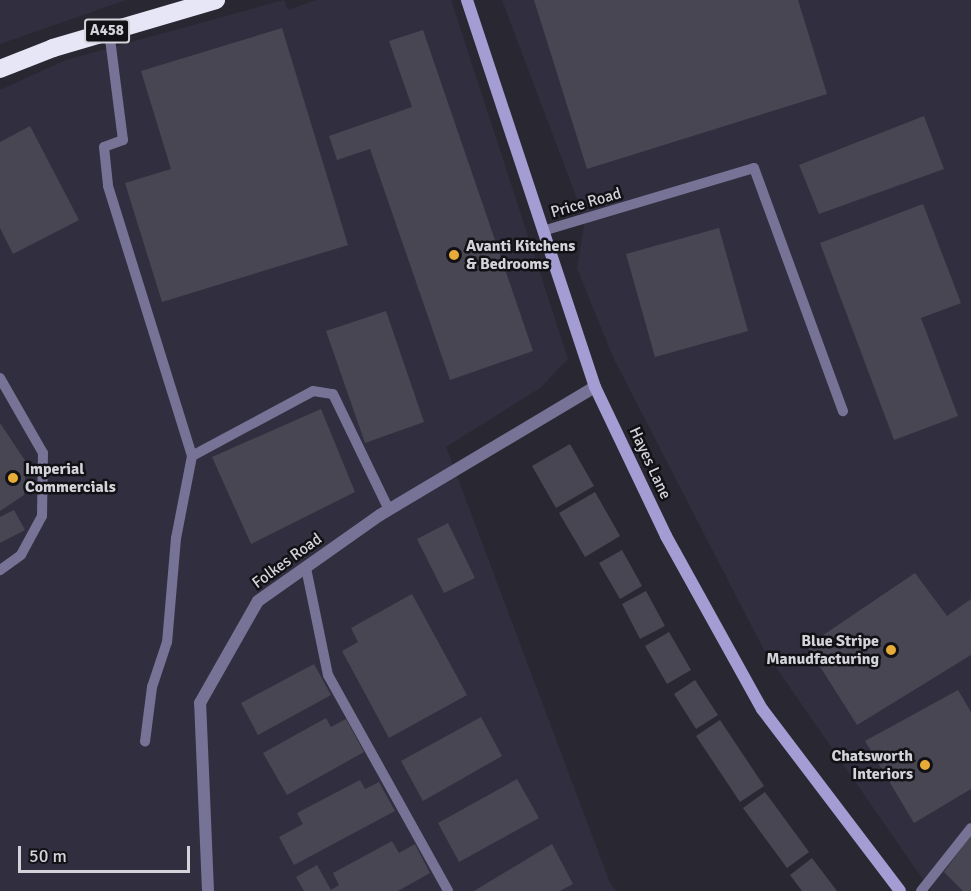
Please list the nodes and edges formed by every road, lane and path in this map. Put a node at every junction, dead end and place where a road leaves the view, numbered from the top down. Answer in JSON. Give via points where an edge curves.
{"nodes":[{"id":1,"x":216,"y":0,"type":"edge"},
{"id":2,"x":467,"y":0,"type":"edge"},
{"id":3,"x":109,"y":31,"type":"junction"},
{"id":4,"x":0,"y":69,"type":"edge"},
{"id":5,"x":546,"y":230,"type":"junction"},
{"id":6,"x":0,"y":378,"type":"edge"},
{"id":7,"x":595,"y":387,"type":"junction"},
{"id":8,"x":843,"y":411,"type":"dead end"},
{"id":9,"x":192,"y":456,"type":"junction"},
{"id":10,"x":389,"y":510,"type":"junction"},
{"id":11,"x":306,"y":568,"type":"junction"},
{"id":12,"x":0,"y":570,"type":"edge"},
{"id":13,"x":145,"y":742,"type":"dead end"},
{"id":14,"x":971,"y":828,"type":"edge"},
{"id":15,"x":208,"y":891,"type":"edge"},
{"id":16,"x":448,"y":891,"type":"edge"},
{"id":17,"x":900,"y":891,"type":"edge"},
{"id":18,"x":921,"y":891,"type":"edge"}],
"edges":[{"from":1,"to":3,"type":"highway","number":"A458"},
{"from":2,"to":5,"type":"street","name":"Hayes Lane"},
{"from":3,"to":4,"type":"highway","number":"A458"},
{"from":3,"to":9,"type":"lane","via":[[123,141],[104,147],[108,186]]},
{"from":5,"to":7,"type":"street","name":"Hayes Lane"},
{"from":5,"to":8,"type":"lane","name":"Price Road","via":[[754,168]]},
{"from":6,"to":12,"type":"lane","via":[[43,453],[42,516],[21,555]]},
{"from":7,"to":10,"type":"street","name":"Folkes Road"},
{"from":7,"to":17,"type":"street","name":"Hayes Lane","via":[[666,536],[762,709]]},
{"from":9,"to":10,"type":"lane","via":[[313,391],[333,394]]},
{"from":9,"to":13,"type":"lane","via":[[176,538],[167,642],[152,687]]},
{"from":10,"to":11,"type":"street","name":"Folkes Road"},
{"from":11,"to":15,"type":"street","name":"Folkes Road","via":[[258,601],[200,703]]},
{"from":11,"to":16,"type":"lane","via":[[328,675]]},
{"from":14,"to":18,"type":"lane"}]}
